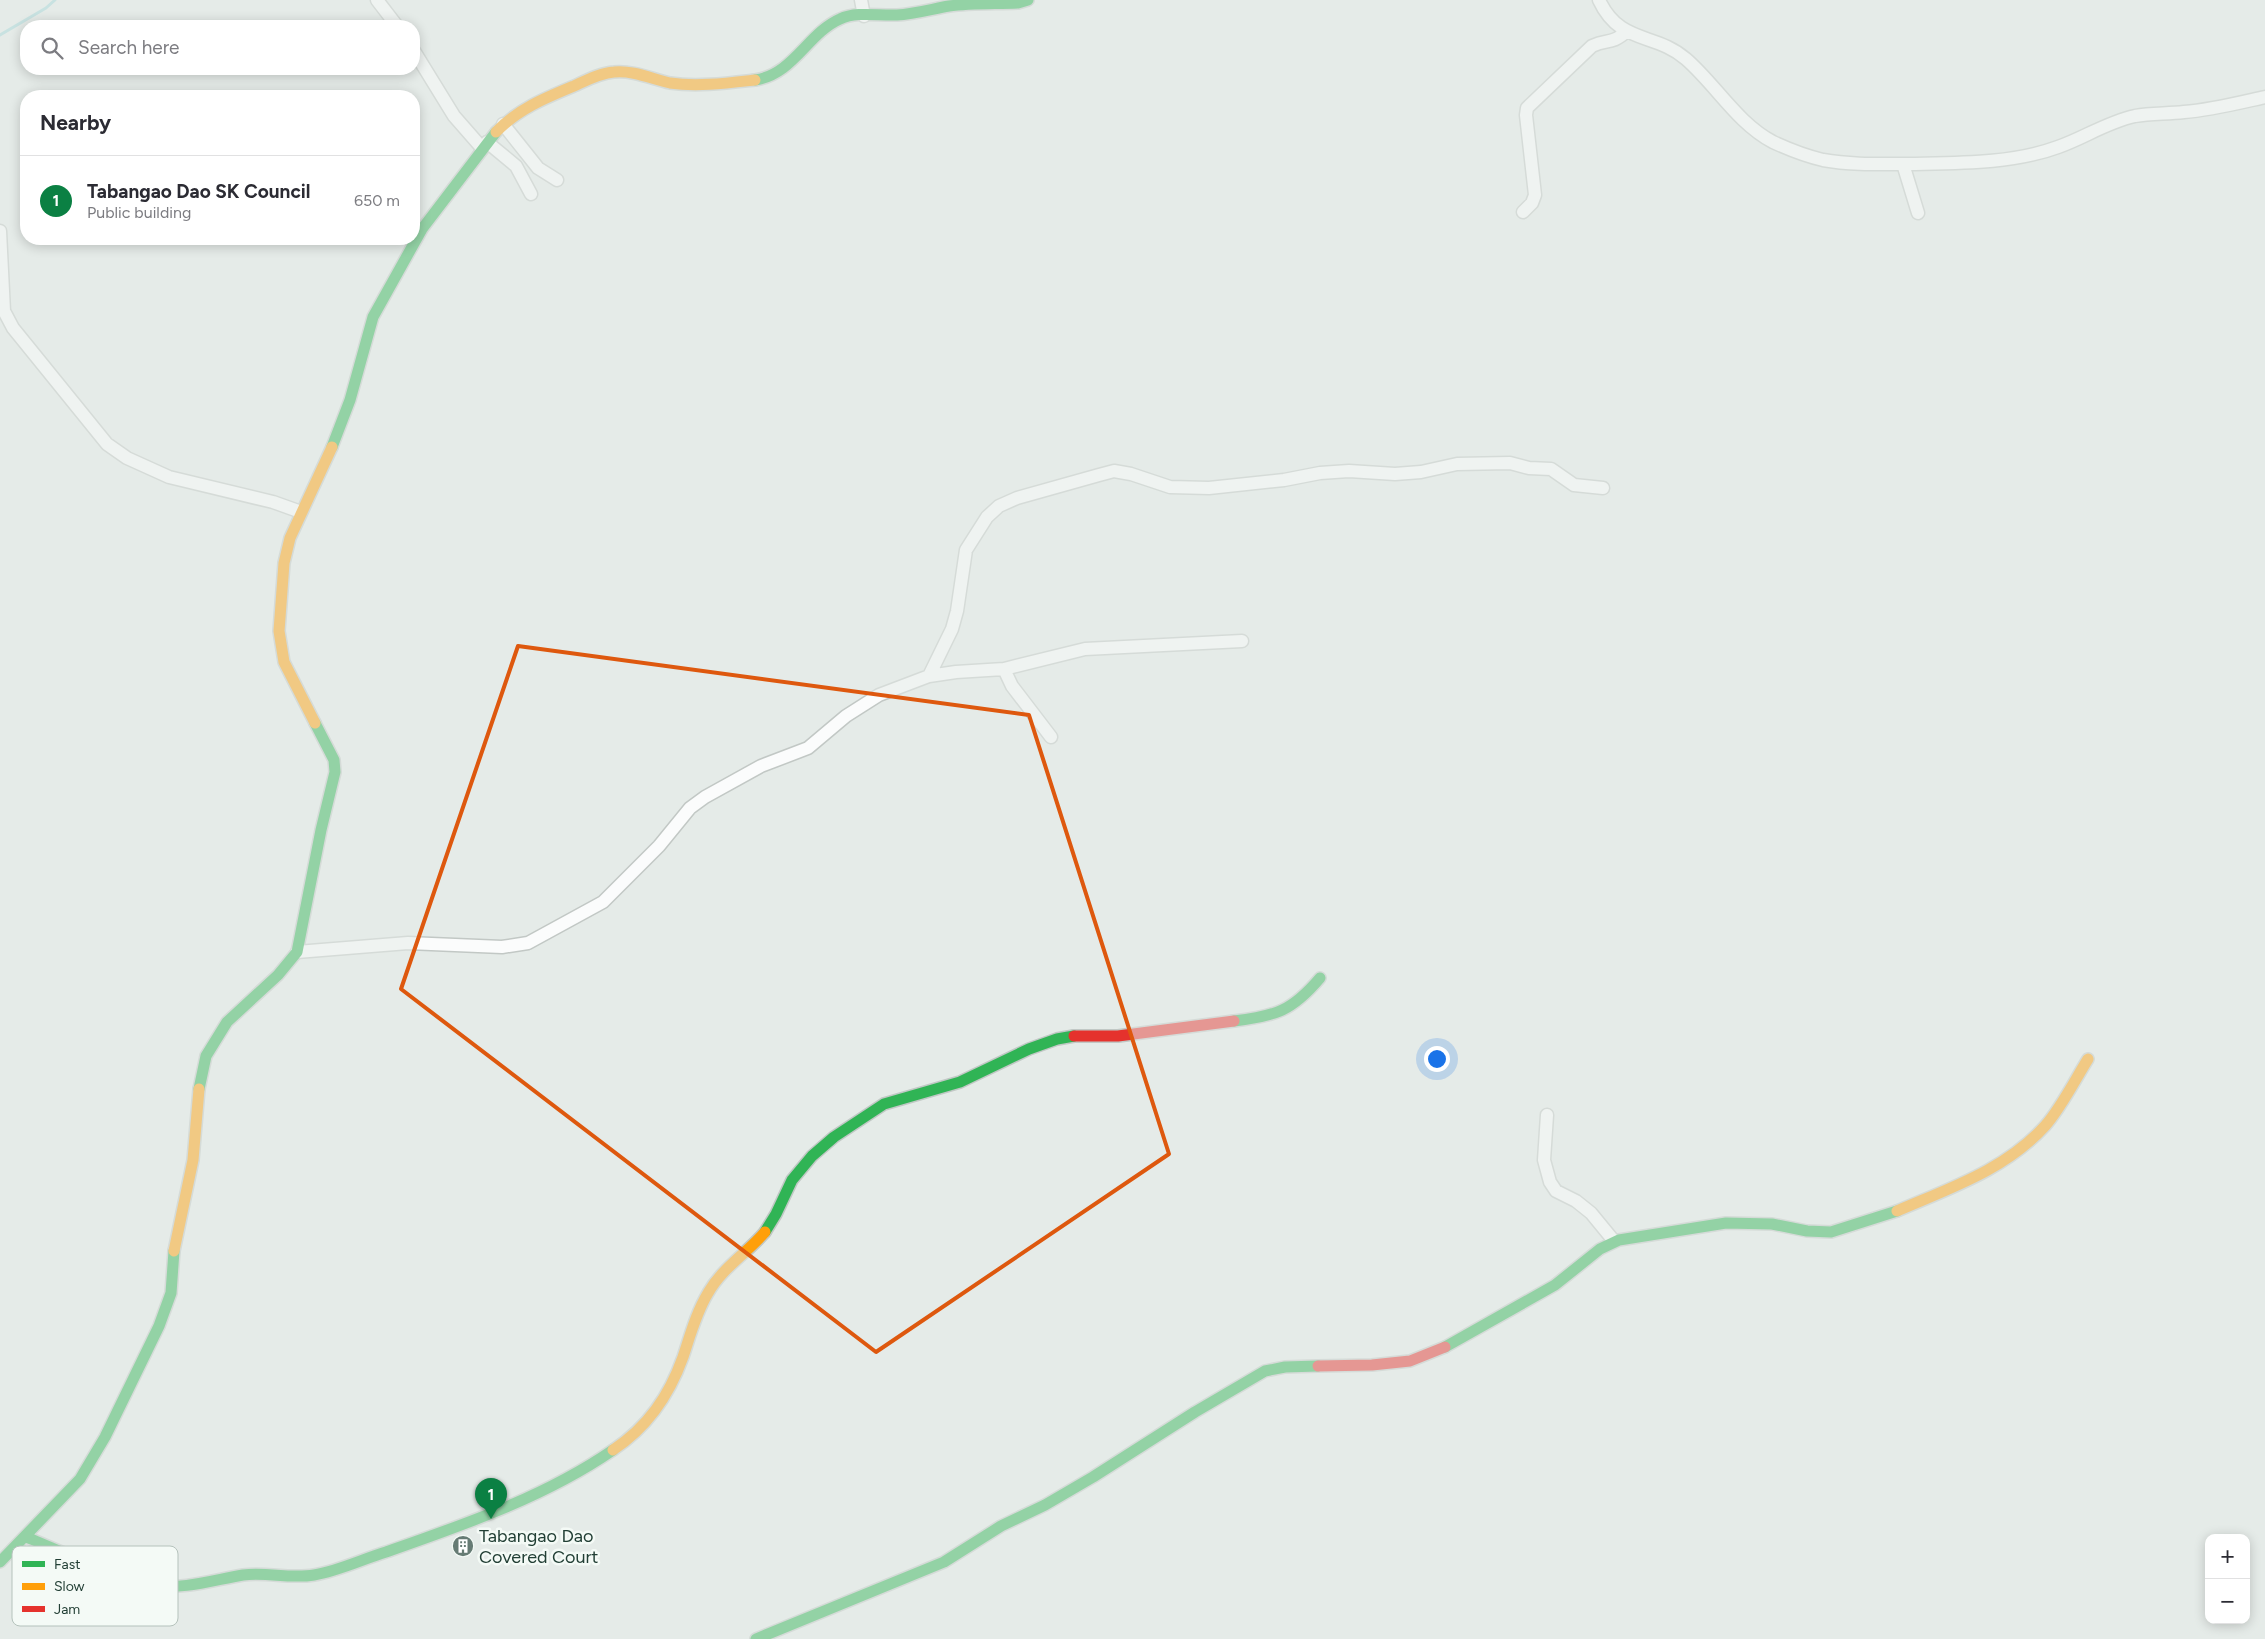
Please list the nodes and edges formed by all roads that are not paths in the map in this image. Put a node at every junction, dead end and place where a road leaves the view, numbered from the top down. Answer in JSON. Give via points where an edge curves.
{"nodes":[{"id":1,"x":376,"y":0,"type":"edge"},
{"id":2,"x":861,"y":0,"type":"edge"},
{"id":3,"x":1028,"y":0,"type":"edge"},
{"id":4,"x":1599,"y":0,"type":"edge"},
{"id":5,"x":864,"y":16,"type":"junction"},
{"id":6,"x":392,"y":20,"type":"edge"},
{"id":7,"x":1627,"y":31,"type":"junction"},
{"id":8,"x":420,"y":62,"type":"edge"},
{"id":9,"x":2265,"y":97,"type":"edge"},
{"id":10,"x":504,"y":124,"type":"junction"},
{"id":11,"x":484,"y":145,"type":"junction"},
{"id":12,"x":1903,"y":164,"type":"junction"},
{"id":13,"x":557,"y":180,"type":"dead end"},
{"id":14,"x":531,"y":194,"type":"dead end"},
{"id":15,"x":1523,"y":212,"type":"dead end"},
{"id":16,"x":1918,"y":212,"type":"dead end"},
{"id":17,"x":0,"y":231,"type":"edge"},
{"id":18,"x":420,"y":233,"type":"edge"},
{"id":19,"x":413,"y":245,"type":"edge"},
{"id":20,"x":1603,"y":488,"type":"dead end"},
{"id":21,"x":301,"y":512,"type":"junction"},
{"id":22,"x":1242,"y":641,"type":"dead end"},
{"id":23,"x":1004,"y":669,"type":"junction"},
{"id":24,"x":929,"y":676,"type":"junction"},
{"id":25,"x":1051,"y":737,"type":"dead end"},
{"id":26,"x":297,"y":952,"type":"junction"},
{"id":27,"x":1320,"y":978,"type":"dead end"},
{"id":28,"x":2088,"y":1059,"type":"dead end"},
{"id":29,"x":1547,"y":1115,"type":"dead end"},
{"id":30,"x":1614,"y":1241,"type":"junction"},
{"id":31,"x":26,"y":1537,"type":"junction"},
{"id":32,"x":17,"y":1546,"type":"edge"},
{"id":33,"x":48,"y":1546,"type":"edge"},
{"id":34,"x":12,"y":1550,"type":"edge"},
{"id":35,"x":0,"y":1562,"type":"edge"},
{"id":36,"x":178,"y":1586,"type":"edge"},
{"id":37,"x":756,"y":1639,"type":"edge"}],
"edges":[{"from":1,"to":6,"type":"street"},
{"from":2,"to":5,"type":"street"},
{"from":3,"to":5,"type":"street"},
{"from":4,"to":7,"type":"street","via":[[1606,16]]},
{"from":5,"to":10,"type":"street","via":[[851,15],[839,19],[787,66],[762,79],[731,83],[672,83],[614,72],[584,81],[530,105]]},
{"from":7,"to":12,"type":"street","via":[[1681,54],[1741,118],[1773,142],[1820,159]]},
{"from":7,"to":15,"type":"street","via":[[1616,41],[1592,46],[1527,108],[1535,195]]},
{"from":8,"to":11,"type":"street","via":[[454,116]]},
{"from":9,"to":12,"type":"street","via":[[2215,108],[2117,120],[2058,148],[2016,158]]},
{"from":10,"to":11,"type":"street"},
{"from":10,"to":13,"type":"street","via":[[538,168]]},
{"from":11,"to":14,"type":"street","via":[[516,166]]},
{"from":11,"to":18,"type":"street"},
{"from":12,"to":16,"type":"street"},
{"from":17,"to":21,"type":"street","via":[[4,311],[12,328],[107,444],[127,458],[169,477]]},
{"from":19,"to":21,"type":"street","via":[[373,317],[350,400],[332,448]]},
{"from":20,"to":24,"type":"street","via":[[1574,485],[1551,470],[1510,463],[1457,464],[1395,474],[1320,473],[1209,488],[1170,487],[1131,474],[1114,472],[1099,475],[1017,498],[999,506],[986,517],[966,550],[952,629]]},
{"from":21,"to":26,"type":"street","via":[[284,563],[279,631],[284,662],[334,760],[335,772]]},
{"from":22,"to":23,"type":"street","via":[[1085,649]]},
{"from":23,"to":24,"type":"street"},
{"from":23,"to":25,"type":"street","via":[[1012,686]]},
{"from":24,"to":26,"type":"street","via":[[878,695],[846,716],[808,748],[761,766],[705,797],[690,808],[660,846],[603,902],[528,942],[502,947],[408,943]]},
{"from":26,"to":31,"type":"street","via":[[278,975],[226,1022],[206,1056],[200,1078],[193,1160],[175,1243],[171,1293],[159,1326],[105,1437],[80,1479]]},
{"from":27,"to":36,"type":"street","via":[[1290,1008],[1268,1016],[1116,1036],[1073,1036],[1039,1044],[962,1081],[884,1104],[816,1151],[791,1182],[770,1226],[737,1257],[708,1292],[668,1393],[651,1417],[597,1462],[487,1516],[316,1575],[270,1574]]},
{"from":28,"to":30,"type":"street","via":[[2046,1124],[2021,1150],[1993,1169],[1890,1214],[1831,1232],[1726,1222]]},
{"from":29,"to":30,"type":"street","via":[[1544,1160],[1550,1182],[1556,1191],[1591,1213]]},
{"from":30,"to":37,"type":"street","via":[[1555,1285],[1445,1347],[1410,1361],[1285,1367],[1265,1371],[1093,1477],[1001,1526],[944,1562]]},
{"from":31,"to":32,"type":"street"},
{"from":31,"to":33,"type":"street"},
{"from":34,"to":35,"type":"street"}]}
